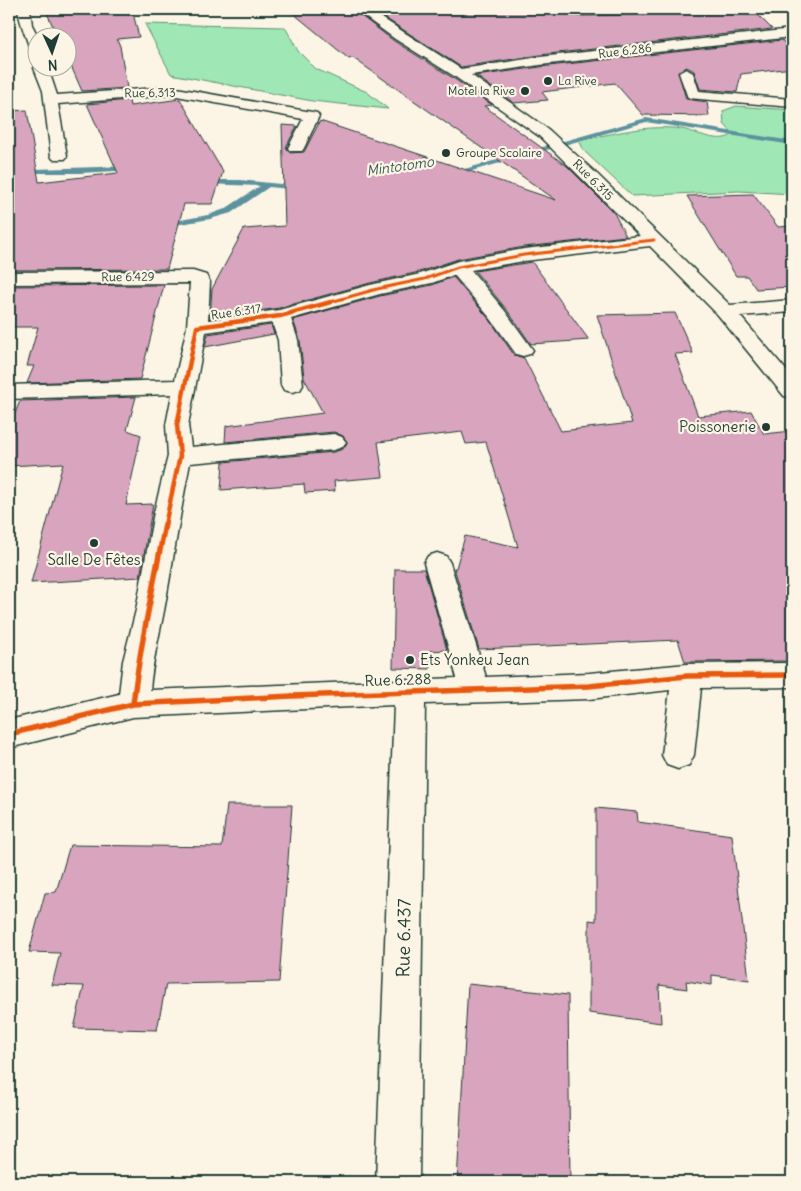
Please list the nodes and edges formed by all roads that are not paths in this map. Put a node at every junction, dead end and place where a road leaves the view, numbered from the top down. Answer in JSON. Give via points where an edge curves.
{"nodes":[{"id":1,"x":24,"y":9,"type":"edge"},
{"id":2,"x":360,"y":9,"type":"edge"},
{"id":3,"x":28,"y":28,"type":"edge"},
{"id":4,"x":792,"y":33,"type":"edge"},
{"id":5,"x":459,"y":73,"type":"junction"},
{"id":6,"x":686,"y":73,"type":"dead end"},
{"id":7,"x":45,"y":78,"type":"edge"},
{"id":8,"x":50,"y":100,"type":"junction"},
{"id":9,"x":792,"y":103,"type":"edge"},
{"id":10,"x":296,"y":148,"type":"dead end"},
{"id":11,"x":59,"y":156,"type":"dead end"},
{"id":12,"x":654,"y":240,"type":"junction"},
{"id":13,"x":458,"y":267,"type":"junction"},
{"id":14,"x":9,"y":278,"type":"edge"},
{"id":15,"x":792,"y":306,"type":"edge"},
{"id":16,"x":725,"y":311,"type":"junction"},
{"id":17,"x":280,"y":316,"type":"junction"},
{"id":18,"x":197,"y":327,"type":"junction"},
{"id":19,"x":523,"y":350,"type":"dead end"},
{"id":20,"x":292,"y":385,"type":"dead end"},
{"id":21,"x":186,"y":387,"type":"junction"},
{"id":22,"x":792,"y":391,"type":"edge"},
{"id":23,"x":9,"y":392,"type":"edge"},
{"id":24,"x":334,"y":442,"type":"dead end"},
{"id":25,"x":180,"y":456,"type":"junction"},
{"id":26,"x":437,"y":563,"type":"dead end"},
{"id":27,"x":792,"y":675,"type":"edge"},
{"id":28,"x":687,"y":676,"type":"junction"},
{"id":29,"x":475,"y":690,"type":"junction"},
{"id":30,"x":410,"y":693,"type":"junction"},
{"id":31,"x":133,"y":704,"type":"junction"},
{"id":32,"x":9,"y":734,"type":"edge"},
{"id":33,"x":678,"y":755,"type":"dead end"},
{"id":34,"x":398,"y":1182,"type":"edge"}],
"edges":[{"from":1,"to":3,"type":"street"},
{"from":2,"to":5,"type":"street","name":"Rue 6.315"},
{"from":4,"to":5,"type":"street","name":"Rue 6.286"},
{"from":5,"to":12,"type":"street","name":"Rue 6.315","via":[[544,133]]},
{"from":6,"to":9,"type":"street","via":[[693,95]]},
{"from":7,"to":8,"type":"street"},
{"from":8,"to":10,"type":"street","name":"Rue 6.313","via":[[171,91],[312,116]]},
{"from":8,"to":11,"type":"street"},
{"from":12,"to":13,"type":"street","name":"Rue 6.317","via":[[524,255]]},
{"from":12,"to":16,"type":"street","name":"Rue 6.315"},
{"from":13,"to":17,"type":"street","name":"Rue 6.317","via":[[425,280],[377,289]]},
{"from":13,"to":19,"type":"street"},
{"from":14,"to":18,"type":"street","name":"Rue 6.429","via":[[146,276],[199,279]]},
{"from":15,"to":16,"type":"street"},
{"from":16,"to":22,"type":"street","name":"Rue 6.315"},
{"from":17,"to":18,"type":"street","name":"Rue 6.317"},
{"from":17,"to":20,"type":"street","via":[[288,340]]},
{"from":18,"to":21,"type":"street","name":"Rue 6.317"},
{"from":21,"to":23,"type":"street"},
{"from":21,"to":25,"type":"street","name":"Rue 6.317","via":[[177,425]]},
{"from":24,"to":25,"type":"street"},
{"from":25,"to":31,"type":"street","name":"Rue 6.317","via":[[166,512]]},
{"from":26,"to":29,"type":"street"},
{"from":27,"to":28,"type":"street","name":"Rue 6.288"},
{"from":28,"to":29,"type":"street","name":"Rue 6.288","via":[[590,686]]},
{"from":28,"to":33,"type":"street"},
{"from":29,"to":30,"type":"street","name":"Rue 6.288"},
{"from":30,"to":31,"type":"street","name":"Rue 6.288"},
{"from":30,"to":34,"type":"street","name":"Rue 6.437"},
{"from":31,"to":32,"type":"street","name":"Rue 6.288"}]}
